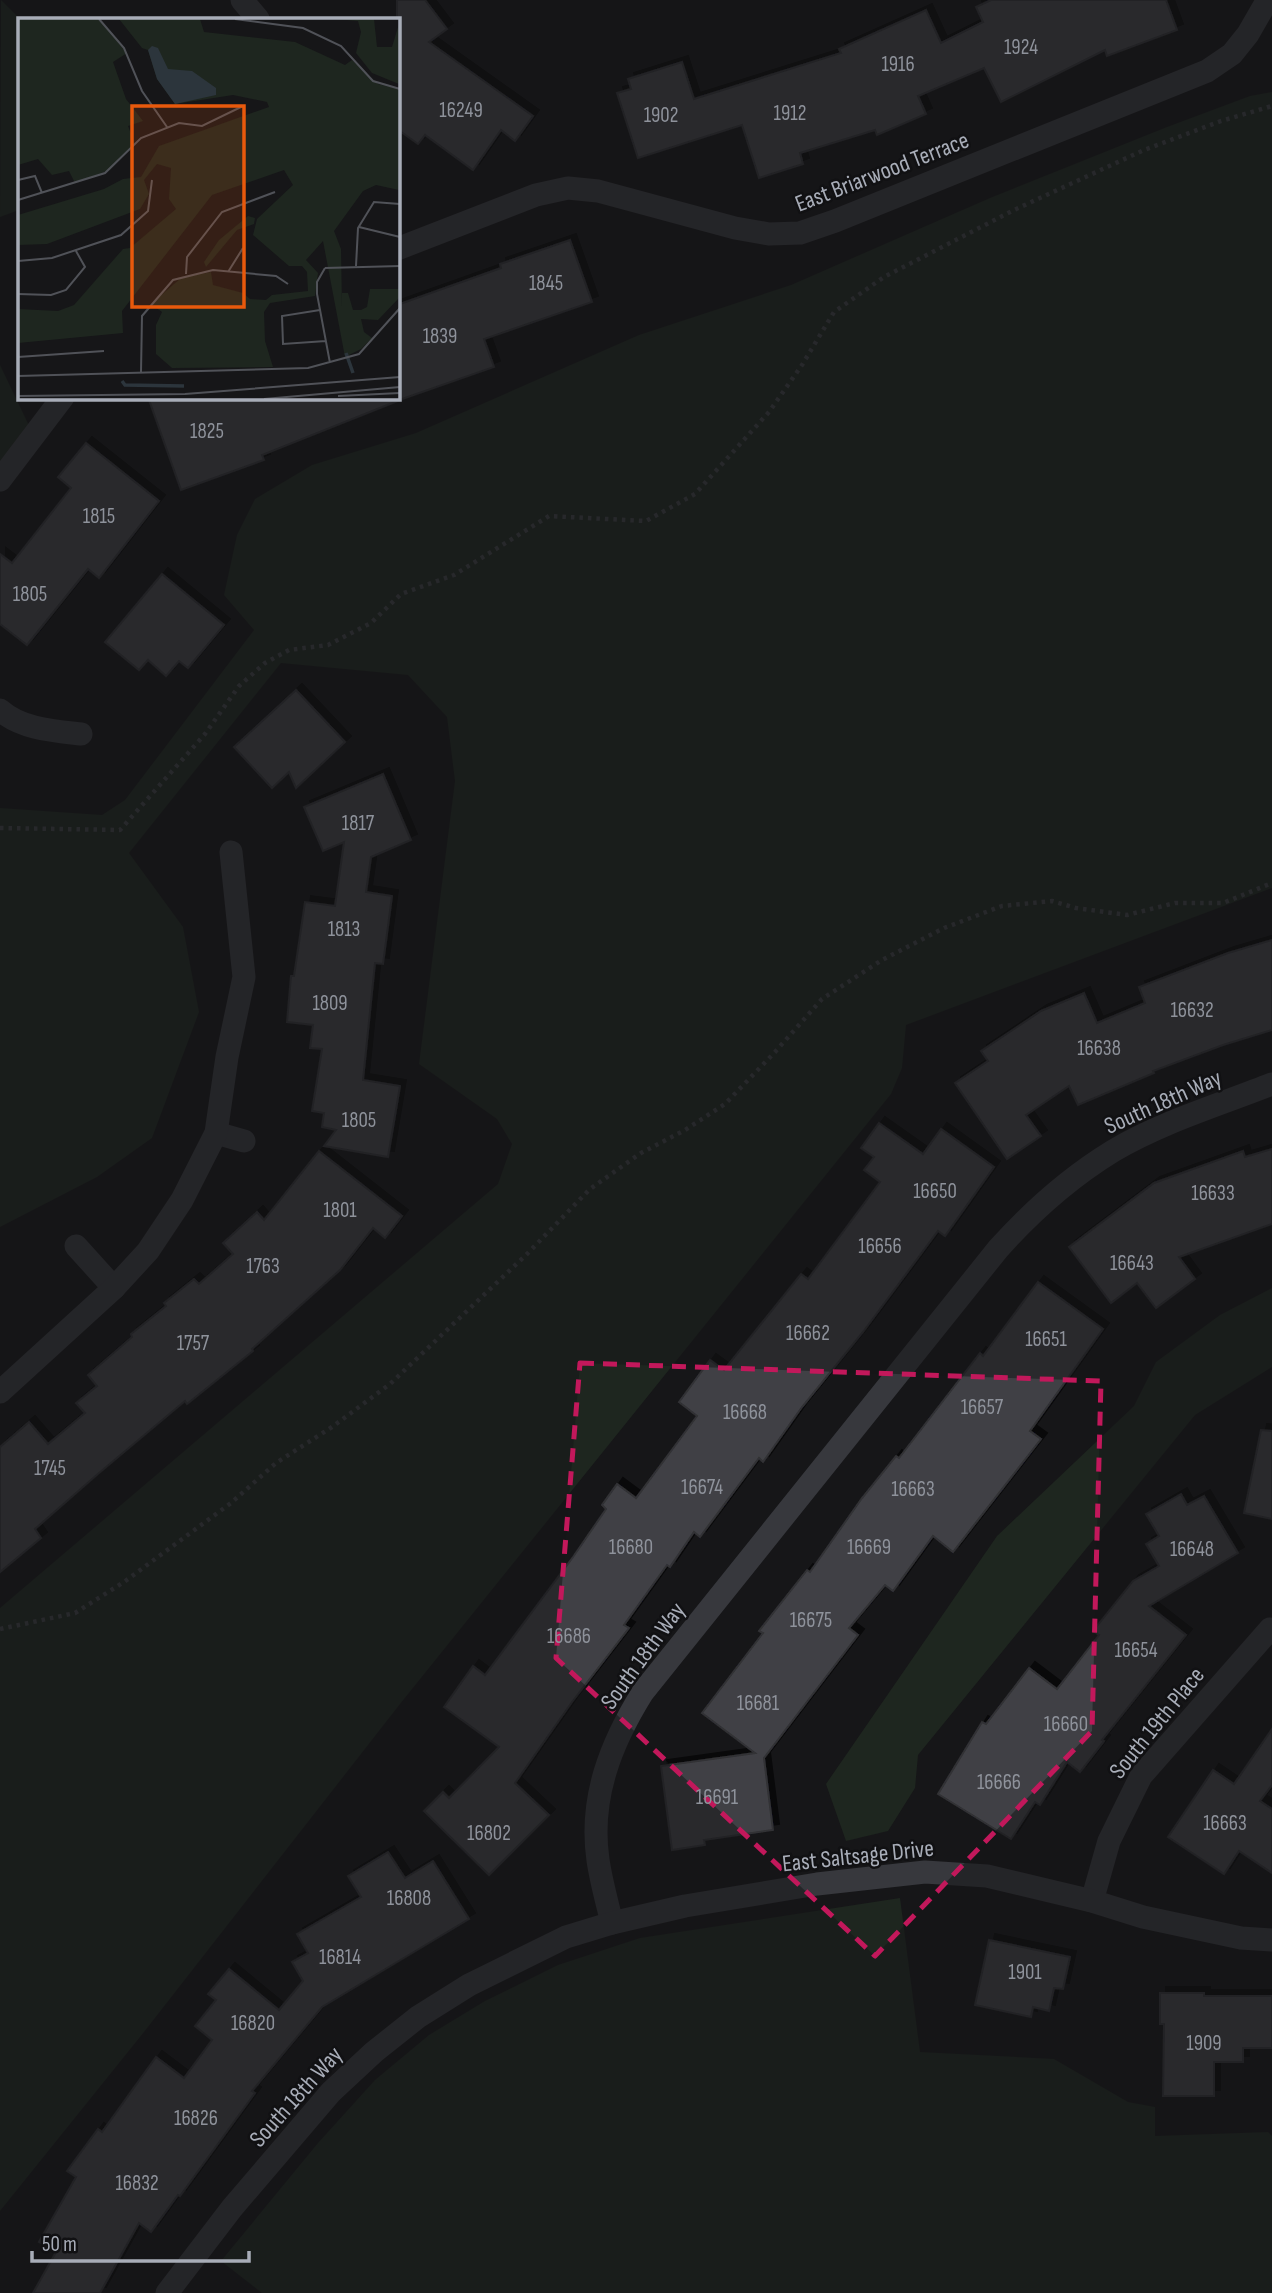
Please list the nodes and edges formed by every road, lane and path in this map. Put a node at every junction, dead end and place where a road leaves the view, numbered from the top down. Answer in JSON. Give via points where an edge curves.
{"nodes":[{"id":1,"x":242,"y":0,"type":"edge"},
{"id":2,"x":1267,"y":1,"type":"edge"},
{"id":3,"x":257,"y":18,"type":"edge"},
{"id":4,"x":1272,"y":106,"type":"edge"},
{"id":5,"x":399,"y":248,"type":"edge"},
{"id":6,"x":61,"y":399,"type":"edge"},
{"id":7,"x":0,"y":480,"type":"edge"},
{"id":8,"x":0,"y":710,"type":"edge"},
{"id":9,"x":81,"y":734,"type":"dead end"},
{"id":10,"x":0,"y":828,"type":"edge"},
{"id":11,"x":231,"y":852,"type":"dead end"},
{"id":12,"x":1272,"y":883,"type":"edge"},
{"id":13,"x":1272,"y":1084,"type":"edge"},
{"id":14,"x":216,"y":1133,"type":"junction"},
{"id":15,"x":244,"y":1141,"type":"dead end"},
{"id":16,"x":76,"y":1246,"type":"dead end"},
{"id":17,"x":114,"y":1288,"type":"junction"},
{"id":18,"x":0,"y":1392,"type":"edge"},
{"id":19,"x":0,"y":1629,"type":"edge"},
{"id":20,"x":1270,"y":1629,"type":"dead end"},
{"id":21,"x":1092,"y":1901,"type":"junction"},
{"id":22,"x":612,"y":1923,"type":"junction"},
{"id":23,"x":1272,"y":1940,"type":"edge"},
{"id":24,"x":167,"y":2293,"type":"edge"}],
"edges":[{"from":1,"to":3,"type":"street"},
{"from":2,"to":5,"type":"street","name":"East Briarwood Terrace","via":[[1232,54],[1207,71],[800,233],[735,229],[598,191],[568,188],[536,195]]},
{"from":4,"to":10,"type":"path","via":[[1144,150],[884,277],[834,312],[769,412],[695,494],[646,521],[549,516],[454,575],[401,594],[371,623],[328,645],[289,650],[265,663],[239,686],[205,734],[120,830]]},
{"from":6,"to":7,"type":"street"},
{"from":8,"to":9,"type":"street","via":[[40,729]]},
{"from":11,"to":14,"type":"street","via":[[244,977]]},
{"from":12,"to":19,"type":"path","via":[[1223,903],[1175,903],[1127,915],[1052,901],[1002,906],[944,928],[882,960],[822,999],[725,1104],[640,1153],[590,1189],[390,1384],[276,1463],[231,1503],[124,1582],[75,1613]]},
{"from":13,"to":22,"type":"street","name":"South 18th Way","via":[[1114,1150],[1027,1217],[643,1692],[612,1747],[597,1810],[598,1859]]},
{"from":14,"to":15,"type":"street"},
{"from":14,"to":17,"type":"street","via":[[182,1200],[148,1251]]},
{"from":16,"to":17,"type":"street"},
{"from":17,"to":18,"type":"street"},
{"from":20,"to":21,"type":"street","name":"South 19th Place","via":[[1141,1776],[1109,1841]]},
{"from":21,"to":22,"type":"street","name":"East Saltsage Drive","via":[[987,1876],[925,1872],[817,1884]]},
{"from":21,"to":23,"type":"street","name":"East Saltsage Drive","via":[[1167,1922]]},
{"from":22,"to":24,"type":"street","name":"South 18th Way","via":[[566,1937],[469,1985],[374,2052],[322,2102]]}]}
